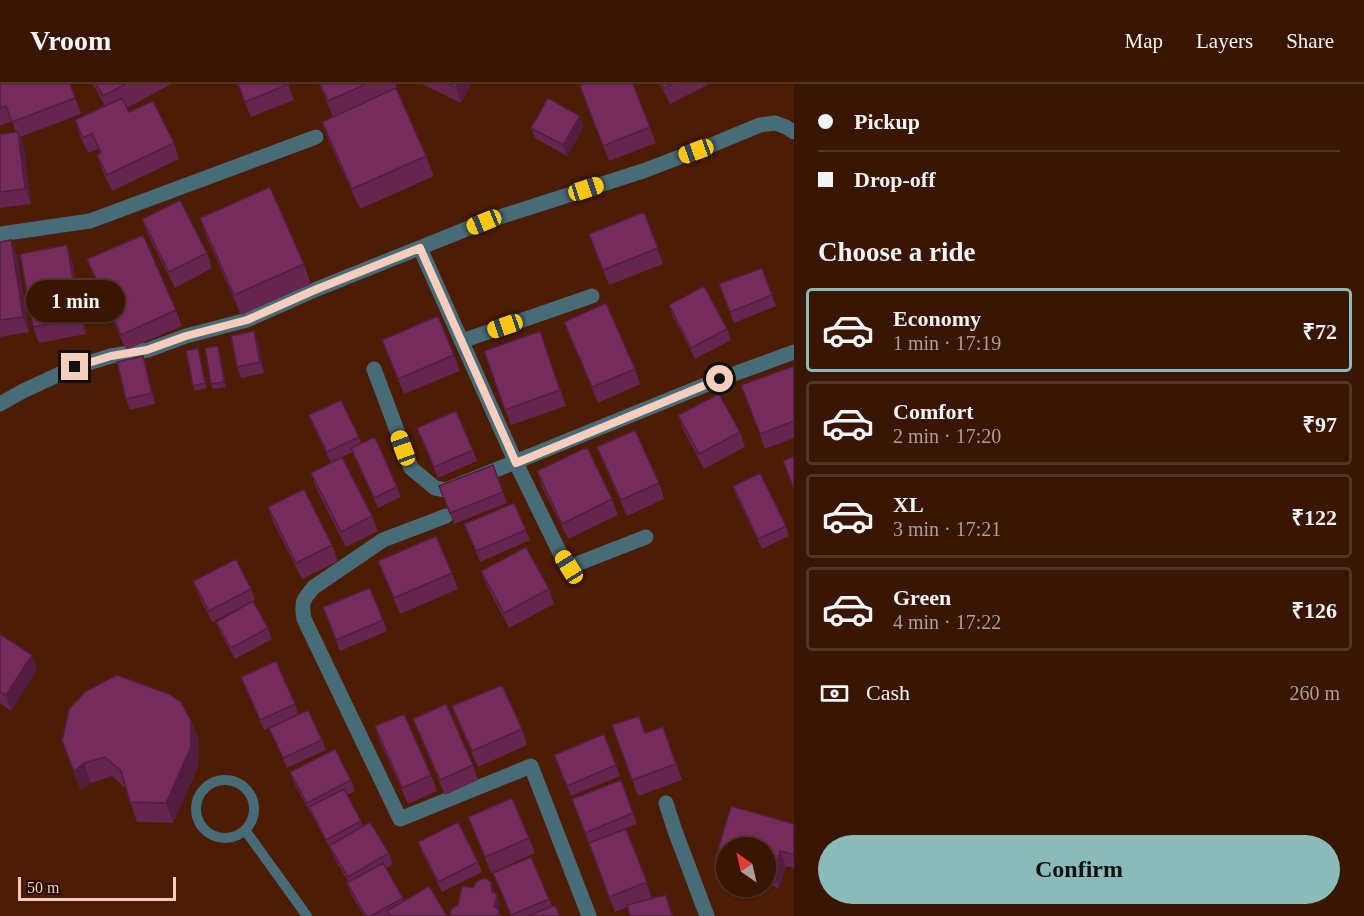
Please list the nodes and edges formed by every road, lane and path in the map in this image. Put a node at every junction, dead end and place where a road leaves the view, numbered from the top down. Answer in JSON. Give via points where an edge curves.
{"nodes":[{"id":1,"x":794,"y":132,"type":"edge"},
{"id":2,"x":316,"y":137,"type":"dead end"},
{"id":3,"x":0,"y":234,"type":"edge"},
{"id":4,"x":420,"y":248,"type":"junction"},
{"id":5,"x":592,"y":296,"type":"dead end"},
{"id":6,"x":462,"y":341,"type":"junction"},
{"id":7,"x":794,"y":352,"type":"edge"},
{"id":8,"x":374,"y":369,"type":"dead end"},
{"id":9,"x":0,"y":404,"type":"edge"},
{"id":10,"x":516,"y":463,"type":"junction"},
{"id":11,"x":446,"y":516,"type":"edge"},
{"id":12,"x":646,"y":537,"type":"dead end"},
{"id":13,"x":666,"y":803,"type":"dead end"},
{"id":14,"x":245,"y":830,"type":"junction"},
{"id":15,"x":307,"y":916,"type":"edge"},
{"id":16,"x":589,"y":916,"type":"edge"},
{"id":17,"x":707,"y":916,"type":"edge"}],
"edges":[{"from":1,"to":4,"type":"street","via":[[775,123],[760,125],[642,171],[484,222]]},
{"from":2,"to":3,"type":"street","via":[[90,221]]},
{"from":4,"to":6,"type":"street"},
{"from":4,"to":9,"type":"street","via":[[247,320],[75,367]]},
{"from":5,"to":6,"type":"street"},
{"from":6,"to":10,"type":"street"},
{"from":7,"to":10,"type":"street"},
{"from":8,"to":10,"type":"street","via":[[411,468],[435,488],[446,490]]},
{"from":10,"to":12,"type":"street","via":[[569,567]]},
{"from":11,"to":16,"type":"street","via":[[383,540],[314,587],[301,606],[304,619],[400,819],[531,766]]},
{"from":13,"to":17,"type":"street"},
{"from":14,"to":14,"type":"lane","via":[[228,838],[210,834],[203,827],[196,810],[209,785],[227,780],[245,787],[254,804],[251,822]]},
{"from":14,"to":15,"type":"lane"}]}
